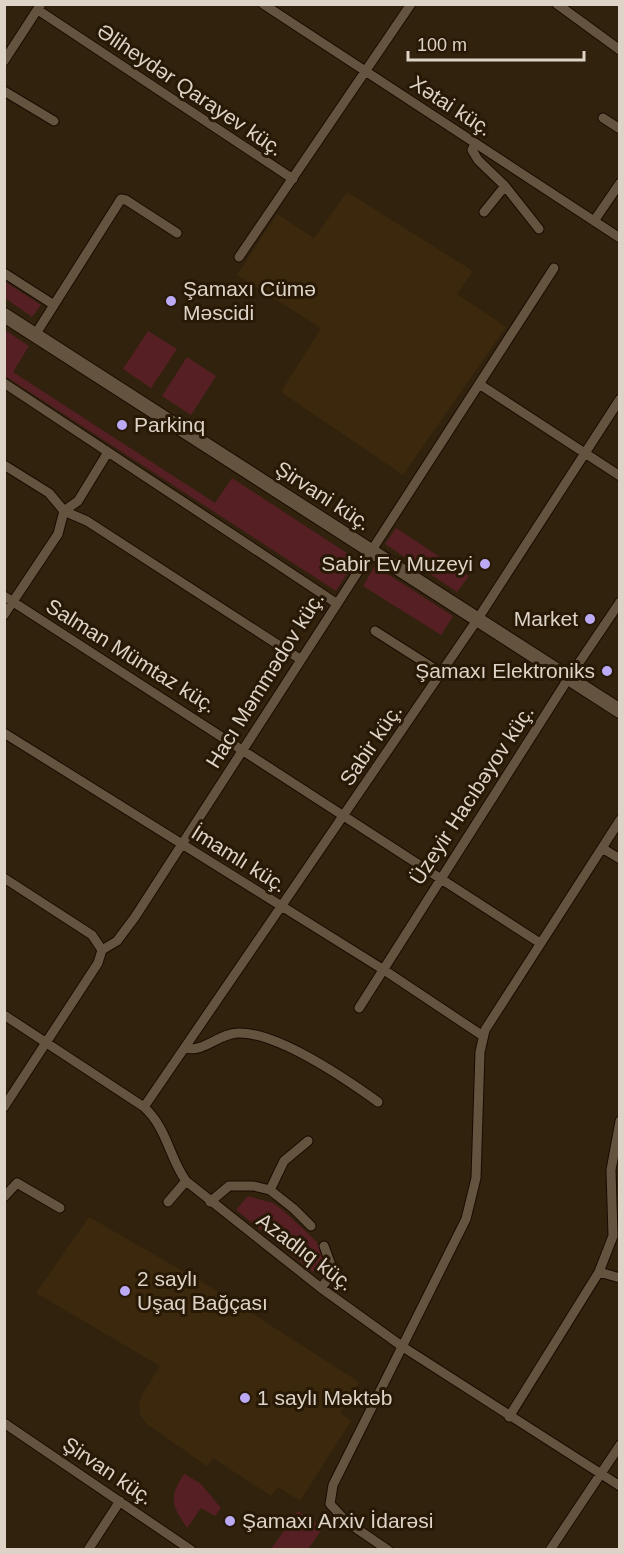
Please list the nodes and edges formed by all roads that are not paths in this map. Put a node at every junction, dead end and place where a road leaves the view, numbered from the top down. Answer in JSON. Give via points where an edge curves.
{"nodes":[{"id":1,"x":262,"y":4,"type":"edge"},
{"id":2,"x":411,"y":4,"type":"edge"},
{"id":3,"x":557,"y":4,"type":"edge"},
{"id":4,"x":39,"y":7,"type":"edge"},
{"id":5,"x":620,"y":50,"type":"edge"},
{"id":6,"x":4,"y":61,"type":"edge"},
{"id":7,"x":366,"y":72,"type":"junction"},
{"id":8,"x":4,"y":91,"type":"edge"},
{"id":9,"x":603,"y":118,"type":"dead end"},
{"id":10,"x":54,"y":121,"type":"dead end"},
{"id":11,"x":620,"y":129,"type":"edge"},
{"id":12,"x":475,"y":144,"type":"junction"},
{"id":13,"x":293,"y":179,"type":"junction"},
{"id":14,"x":620,"y":183,"type":"edge"},
{"id":15,"x":505,"y":186,"type":"junction"},
{"id":16,"x":484,"y":212,"type":"dead end"},
{"id":17,"x":594,"y":221,"type":"junction"},
{"id":18,"x":539,"y":230,"type":"dead end"},
{"id":19,"x":177,"y":233,"type":"dead end"},
{"id":20,"x":620,"y":238,"type":"edge"},
{"id":21,"x":239,"y":257,"type":"dead end"},
{"id":22,"x":554,"y":268,"type":"dead end"},
{"id":23,"x":4,"y":273,"type":"edge"},
{"id":24,"x":54,"y":305,"type":"junction"},
{"id":25,"x":4,"y":315,"type":"edge"},
{"id":26,"x":35,"y":335,"type":"junction"},
{"id":27,"x":4,"y":383,"type":"edge"},
{"id":28,"x":479,"y":384,"type":"junction"},
{"id":29,"x":620,"y":399,"type":"edge"},
{"id":30,"x":108,"y":452,"type":"junction"},
{"id":31,"x":586,"y":453,"type":"junction"},
{"id":32,"x":4,"y":465,"type":"edge"},
{"id":33,"x":620,"y":476,"type":"edge"},
{"id":34,"x":64,"y":511,"type":"junction"},
{"id":35,"x":370,"y":551,"type":"junction"},
{"id":36,"x":9,"y":599,"type":"edge"},
{"id":37,"x":620,"y":602,"type":"edge"},
{"id":38,"x":336,"y":603,"type":"junction"},
{"id":39,"x":4,"y":615,"type":"edge"},
{"id":40,"x":477,"y":620,"type":"junction"},
{"id":41,"x":375,"y":631,"type":"dead end"},
{"id":42,"x":300,"y":659,"type":"junction"},
{"id":43,"x":441,"y":673,"type":"junction"},
{"id":44,"x":568,"y":679,"type":"junction"},
{"id":45,"x":620,"y":711,"type":"edge"},
{"id":46,"x":4,"y":733,"type":"edge"},
{"id":47,"x":244,"y":748,"type":"junction"},
{"id":48,"x":345,"y":816,"type":"junction"},
{"id":49,"x":620,"y":820,"type":"edge"},
{"id":50,"x":182,"y":844,"type":"junction"},
{"id":51,"x":602,"y":848,"type":"junction"},
{"id":52,"x":620,"y":859,"type":"edge"},
{"id":53,"x":4,"y":878,"type":"edge"},
{"id":54,"x":440,"y":879,"type":"junction"},
{"id":55,"x":283,"y":907,"type":"junction"},
{"id":56,"x":540,"y":943,"type":"junction"},
{"id":57,"x":102,"y":950,"type":"junction"},
{"id":58,"x":384,"y":970,"type":"junction"},
{"id":59,"x":359,"y":1008,"type":"dead end"},
{"id":60,"x":4,"y":1015,"type":"edge"},
{"id":61,"x":483,"y":1036,"type":"junction"},
{"id":62,"x":47,"y":1042,"type":"junction"},
{"id":63,"x":186,"y":1048,"type":"junction"},
{"id":64,"x":378,"y":1102,"type":"dead end"},
{"id":65,"x":4,"y":1107,"type":"edge"},
{"id":66,"x":144,"y":1107,"type":"junction"},
{"id":67,"x":620,"y":1120,"type":"edge"},
{"id":68,"x":308,"y":1141,"type":"dead end"},
{"id":69,"x":617,"y":1145,"type":"edge"},
{"id":70,"x":186,"y":1181,"type":"junction"},
{"id":71,"x":270,"y":1190,"type":"junction"},
{"id":72,"x":4,"y":1197,"type":"edge"},
{"id":73,"x":168,"y":1202,"type":"dead end"},
{"id":74,"x":210,"y":1202,"type":"junction"},
{"id":75,"x":60,"y":1208,"type":"dead end"},
{"id":76,"x":310,"y":1226,"type":"dead end"},
{"id":77,"x":324,"y":1246,"type":"dead end"},
{"id":78,"x":599,"y":1272,"type":"junction"},
{"id":79,"x":619,"y":1277,"type":"edge"},
{"id":80,"x":321,"y":1288,"type":"junction"},
{"id":81,"x":403,"y":1347,"type":"junction"},
{"id":82,"x":509,"y":1417,"type":"junction"},
{"id":83,"x":4,"y":1423,"type":"edge"},
{"id":84,"x":620,"y":1445,"type":"edge"},
{"id":85,"x":600,"y":1474,"type":"junction"},
{"id":86,"x":620,"y":1486,"type":"edge"},
{"id":87,"x":120,"y":1501,"type":"junction"},
{"id":88,"x":88,"y":1550,"type":"edge"},
{"id":89,"x":191,"y":1550,"type":"edge"},
{"id":90,"x":388,"y":1550,"type":"edge"},
{"id":91,"x":550,"y":1550,"type":"edge"}],
"edges":[{"from":1,"to":7,"type":"street","name":"Xətai küç."},
{"from":2,"to":7,"type":"street"},
{"from":3,"to":5,"type":"street"},
{"from":4,"to":6,"type":"street"},
{"from":4,"to":13,"type":"street","name":"Əliheydər Qarayev küç."},
{"from":7,"to":12,"type":"street","name":"Xətai küç."},
{"from":7,"to":13,"type":"street"},
{"from":8,"to":10,"type":"street"},
{"from":9,"to":11,"type":"street"},
{"from":12,"to":15,"type":"street","via":[[472,150],[478,160]]},
{"from":12,"to":17,"type":"street","name":"Xətai küç."},
{"from":13,"to":21,"type":"street"},
{"from":14,"to":17,"type":"street"},
{"from":15,"to":16,"type":"street"},
{"from":15,"to":18,"type":"street"},
{"from":17,"to":20,"type":"street","name":"Xətai küç."},
{"from":19,"to":24,"type":"street","via":[[126,200],[120,200]]},
{"from":22,"to":28,"type":"street","name":"Hacı Məmmədov küç."},
{"from":23,"to":24,"type":"street"},
{"from":24,"to":26,"type":"street"},
{"from":25,"to":26,"type":"main road","name":"Şirvani küç."},
{"from":26,"to":35,"type":"main road","name":"Şirvani küç."},
{"from":27,"to":30,"type":"street"},
{"from":28,"to":31,"type":"street"},
{"from":28,"to":35,"type":"street","name":"Hacı Məmmədov küç."},
{"from":29,"to":31,"type":"street","name":"Sabir küç."},
{"from":30,"to":34,"type":"street","via":[[78,501]]},
{"from":30,"to":38,"type":"street"},
{"from":31,"to":33,"type":"street"},
{"from":31,"to":40,"type":"street","name":"Sabir küç."},
{"from":32,"to":34,"type":"street","via":[[49,494]]},
{"from":34,"to":36,"type":"street","via":[[58,534]]},
{"from":34,"to":42,"type":"street","via":[[87,521]]},
{"from":35,"to":38,"type":"street","name":"Hacı Məmmədov küç."},
{"from":35,"to":40,"type":"main road","name":"Şirvani küç."},
{"from":36,"to":39,"type":"street"},
{"from":36,"to":47,"type":"street","name":"Salman Mümtaz küç."},
{"from":37,"to":44,"type":"street","name":"Üzeyir Hacıbəyov küç."},
{"from":38,"to":42,"type":"street","name":"Hacı Məmmədov küç."},
{"from":40,"to":43,"type":"street","name":"Sabir küç."},
{"from":40,"to":44,"type":"main road","name":"Şirvani küç."},
{"from":41,"to":43,"type":"street"},
{"from":42,"to":47,"type":"street","name":"Hacı Məmmədov küç."},
{"from":43,"to":48,"type":"street","name":"Sabir küç."},
{"from":44,"to":45,"type":"main road","name":"Şirvani küç."},
{"from":44,"to":54,"type":"street","name":"Üzeyir Hacıbəyov küç."},
{"from":46,"to":50,"type":"street","name":"İmamlı küç."},
{"from":47,"to":48,"type":"street","name":"Salman Mümtaz küç."},
{"from":47,"to":50,"type":"street","name":"Hacı Məmmədov küç."},
{"from":48,"to":54,"type":"street","name":"Salman Mümtaz küç."},
{"from":48,"to":55,"type":"street","name":"Sabir küç."},
{"from":49,"to":51,"type":"street"},
{"from":50,"to":55,"type":"street","name":"İmamlı küç."},
{"from":50,"to":57,"type":"street","name":"Hacı Məmmədov küç.","via":[[117,941]]},
{"from":51,"to":52,"type":"street"},
{"from":51,"to":56,"type":"street"},
{"from":53,"to":57,"type":"street","via":[[92,935]]},
{"from":54,"to":56,"type":"street","name":"Salman Mümtaz küç."},
{"from":54,"to":58,"type":"street","name":"Üzeyir Hacıbəyov küç."},
{"from":55,"to":58,"type":"street","name":"İmamlı küç."},
{"from":55,"to":63,"type":"street","name":"Sabir küç."},
{"from":56,"to":61,"type":"street","via":[[488,1022]]},
{"from":57,"to":62,"type":"street","name":"Hacı Məmmədov küç.","via":[[98,963]]},
{"from":58,"to":59,"type":"street","name":"Üzeyir Hacıbəyov küç."},
{"from":58,"to":61,"type":"street","name":"İmamlı küç."},
{"from":60,"to":62,"type":"street","name":"Azadlıq küç."},
{"from":61,"to":81,"type":"street","via":[[471,1205]]},
{"from":62,"to":65,"type":"street","name":"Hacı Məmmədov küç."},
{"from":62,"to":66,"type":"street","name":"Azadlıq küç."},
{"from":63,"to":64,"type":"street","via":[[228,1035],[251,1033],[338,1073]]},
{"from":63,"to":66,"type":"street","name":"Sabir küç."},
{"from":66,"to":70,"type":"street","name":"Azadlıq küç.","via":[[160,1124],[172,1159]]},
{"from":67,"to":69,"type":"street"},
{"from":68,"to":71,"type":"street","via":[[284,1161]]},
{"from":69,"to":78,"type":"street","via":[[611,1187],[613,1236]]},
{"from":70,"to":73,"type":"street"},
{"from":70,"to":74,"type":"street","name":"Azadlıq küç."},
{"from":71,"to":74,"type":"street","via":[[229,1186]]},
{"from":71,"to":76,"type":"street"},
{"from":72,"to":75,"type":"street","via":[[17,1183]]},
{"from":74,"to":80,"type":"street","name":"Azadlıq küç."},
{"from":77,"to":80,"type":"street","via":[[331,1275]]},
{"from":78,"to":79,"type":"street"},
{"from":78,"to":82,"type":"street"},
{"from":80,"to":81,"type":"street","name":"Azadlıq küç."},
{"from":81,"to":82,"type":"street","name":"Azadlıq küç."},
{"from":81,"to":90,"type":"street","via":[[339,1474],[330,1504],[347,1522]]},
{"from":82,"to":85,"type":"street","name":"Azadlıq küç."},
{"from":83,"to":87,"type":"street","name":"Şirvan küç."},
{"from":84,"to":85,"type":"street"},
{"from":85,"to":86,"type":"street","name":"Azadlıq küç."},
{"from":85,"to":91,"type":"street"},
{"from":87,"to":88,"type":"street"},
{"from":87,"to":89,"type":"street","name":"Şirvan küç."}]}
